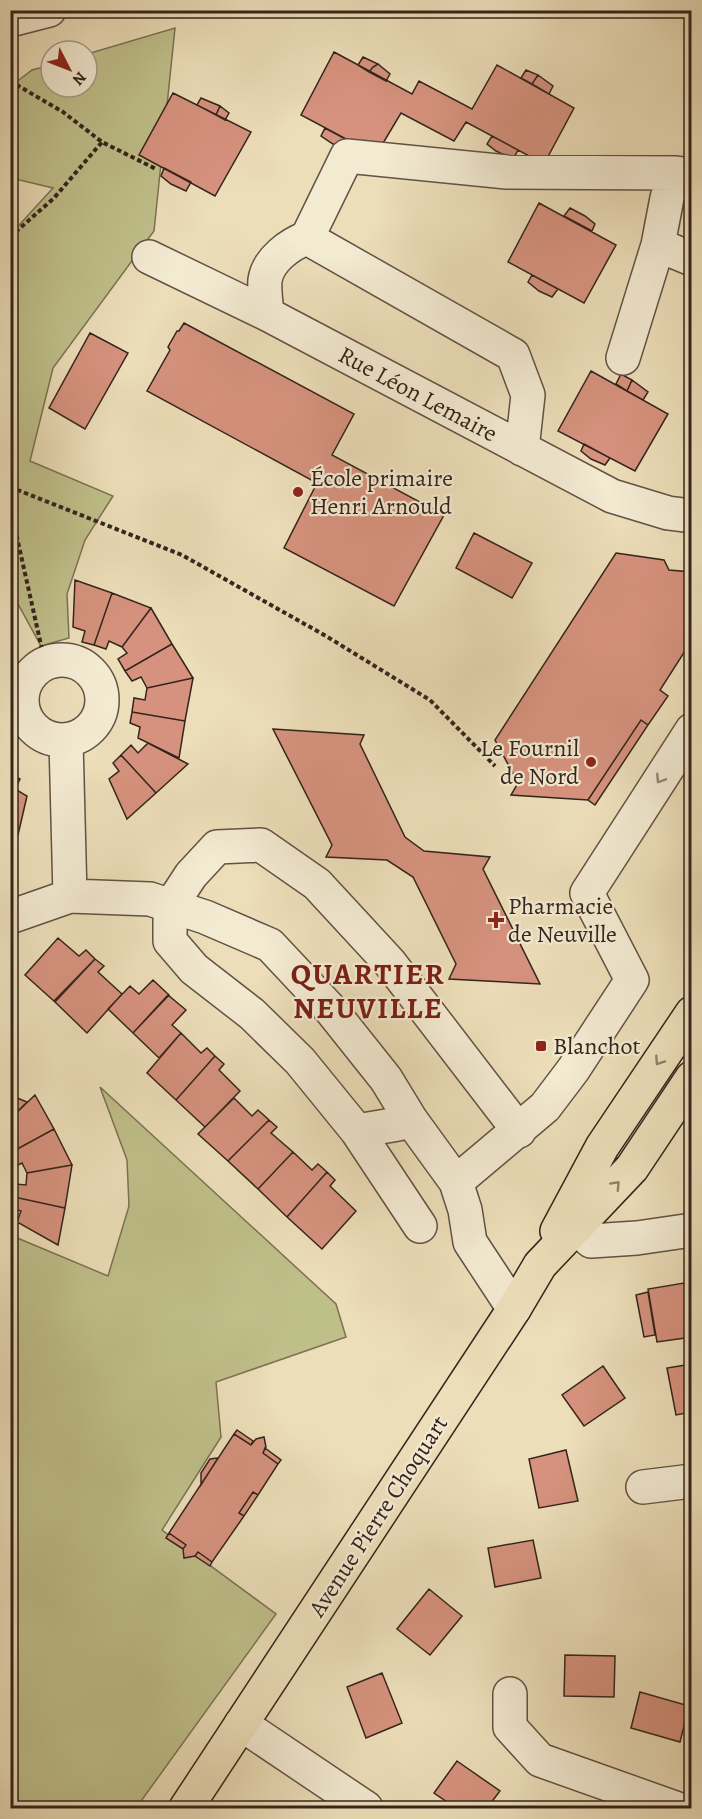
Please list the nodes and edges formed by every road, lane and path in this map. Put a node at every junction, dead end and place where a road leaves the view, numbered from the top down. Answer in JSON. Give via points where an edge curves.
{"nodes":[{"id":1,"x":49,"y":10,"type":"edge"},
{"id":2,"x":13,"y":28,"type":"edge"},
{"id":3,"x":10,"y":81,"type":"edge"},
{"id":4,"x":102,"y":142,"type":"junction"},
{"id":5,"x":156,"y":168,"type":"dead end"},
{"id":6,"x":684,"y":174,"type":"edge"},
{"id":7,"x":10,"y":237,"type":"edge"},
{"id":8,"x":308,"y":238,"type":"junction"},
{"id":9,"x":657,"y":245,"type":"junction"},
{"id":10,"x":149,"y":257,"type":"dead end"},
{"id":11,"x":692,"y":260,"type":"edge"},
{"id":12,"x":267,"y":314,"type":"junction"},
{"id":13,"x":623,"y":358,"type":"dead end"},
{"id":14,"x":522,"y":449,"type":"junction"},
{"id":15,"x":10,"y":487,"type":"edge"},
{"id":16,"x":10,"y":506,"type":"edge"},
{"id":17,"x":692,"y":516,"type":"edge"},
{"id":18,"x":45,"y":663,"type":"junction"},
{"id":19,"x":692,"y":730,"type":"edge"},
{"id":20,"x":66,"y":741,"type":"junction"},
{"id":21,"x":495,"y":766,"type":"dead end"},
{"id":22,"x":70,"y":896,"type":"junction"},
{"id":23,"x":170,"y":907,"type":"junction"},
{"id":24,"x":10,"y":917,"type":"edge"},
{"id":25,"x":692,"y":1013,"type":"edge"},
{"id":26,"x":692,"y":1078,"type":"edge"},
{"id":27,"x":411,"y":1120,"type":"junction"},
{"id":28,"x":357,"y":1131,"type":"junction"},
{"id":29,"x":519,"y":1131,"type":"junction"},
{"id":30,"x":456,"y":1182,"type":"junction"},
{"id":31,"x":420,"y":1226,"type":"dead end"},
{"id":32,"x":576,"y":1228,"type":"junction"},
{"id":33,"x":692,"y":1230,"type":"edge"},
{"id":34,"x":540,"y":1265,"type":"junction"},
{"id":35,"x":514,"y":1309,"type":"junction"},
{"id":36,"x":692,"y":1481,"type":"edge"},
{"id":37,"x":642,"y":1487,"type":"dead end"},
{"id":38,"x":510,"y":1694,"type":"dead end"},
{"id":39,"x":241,"y":1724,"type":"junction"},
{"id":40,"x":186,"y":1809,"type":"edge"},
{"id":41,"x":366,"y":1809,"type":"edge"},
{"id":42,"x":675,"y":1809,"type":"edge"}],
"edges":[{"from":1,"to":2,"type":"street"},
{"from":3,"to":4,"type":"path","via":[[63,112]]},
{"from":4,"to":5,"type":"path"},
{"from":4,"to":7,"type":"path","via":[[54,198]]},
{"from":6,"to":8,"type":"street","via":[[507,172],[347,156]]},
{"from":6,"to":9,"type":"street","via":[[667,198]]},
{"from":8,"to":12,"type":"street","via":[[278,256],[265,279]]},
{"from":8,"to":14,"type":"street","via":[[513,355],[528,395]]},
{"from":9,"to":11,"type":"street"},
{"from":9,"to":13,"type":"street"},
{"from":10,"to":12,"type":"street","name":"Rue Léon Lemaire"},
{"from":12,"to":14,"type":"street","name":"Rue Léon Lemaire"},
{"from":14,"to":17,"type":"street","name":"Rue Léon Lemaire","via":[[612,496]]},
{"from":15,"to":21,"type":"path","via":[[182,555],[326,636],[430,700]]},
{"from":16,"to":18,"type":"path"},
{"from":18,"to":20,"type":"street","via":[[25,683],[23,711],[28,724],[39,734]]},
{"from":18,"to":20,"type":"street","via":[[57,659],[82,664],[93,673],[103,696],[102,709],[89,731]]},
{"from":19,"to":29,"type":"street","one_way":true,"via":[[586,893],[632,980],[566,1080]]},
{"from":20,"to":22,"type":"street"},
{"from":22,"to":23,"type":"street","via":[[150,899]]},
{"from":22,"to":24,"type":"street"},
{"from":23,"to":27,"type":"street","via":[[205,917],[270,945],[345,1027],[386,1079]]},
{"from":23,"to":28,"type":"street","via":[[170,941],[194,969],[252,1014],[300,1061]]},
{"from":23,"to":29,"type":"street","via":[[191,874],[217,847],[261,845],[317,884],[390,963]]},
{"from":25,"to":34,"type":"main road","one_way":true,"via":[[602,1147]]},
{"from":32,"to":26,"type":"main road","name":"Avenue Pierre Choquart","one_way":true,"via":[[632,1168]]},
{"from":27,"to":28,"type":"street"},
{"from":27,"to":30,"type":"street"},
{"from":28,"to":31,"type":"street"},
{"from":29,"to":30,"type":"street"},
{"from":30,"to":35,"type":"street","via":[[470,1242]]},
{"from":32,"to":33,"type":"street","via":[[591,1241]]},
{"from":32,"to":34,"type":"main road","name":"Avenue Pierre Choquart"},
{"from":34,"to":35,"type":"main road","name":"Avenue Pierre Choquart"},
{"from":35,"to":39,"type":"main road","name":"Avenue Pierre Choquart"},
{"from":36,"to":37,"type":"street"},
{"from":38,"to":42,"type":"street","via":[[510,1727],[540,1760]]},
{"from":39,"to":40,"type":"main road","name":"Avenue Pierre Choquart"},
{"from":39,"to":41,"type":"street"}]}
